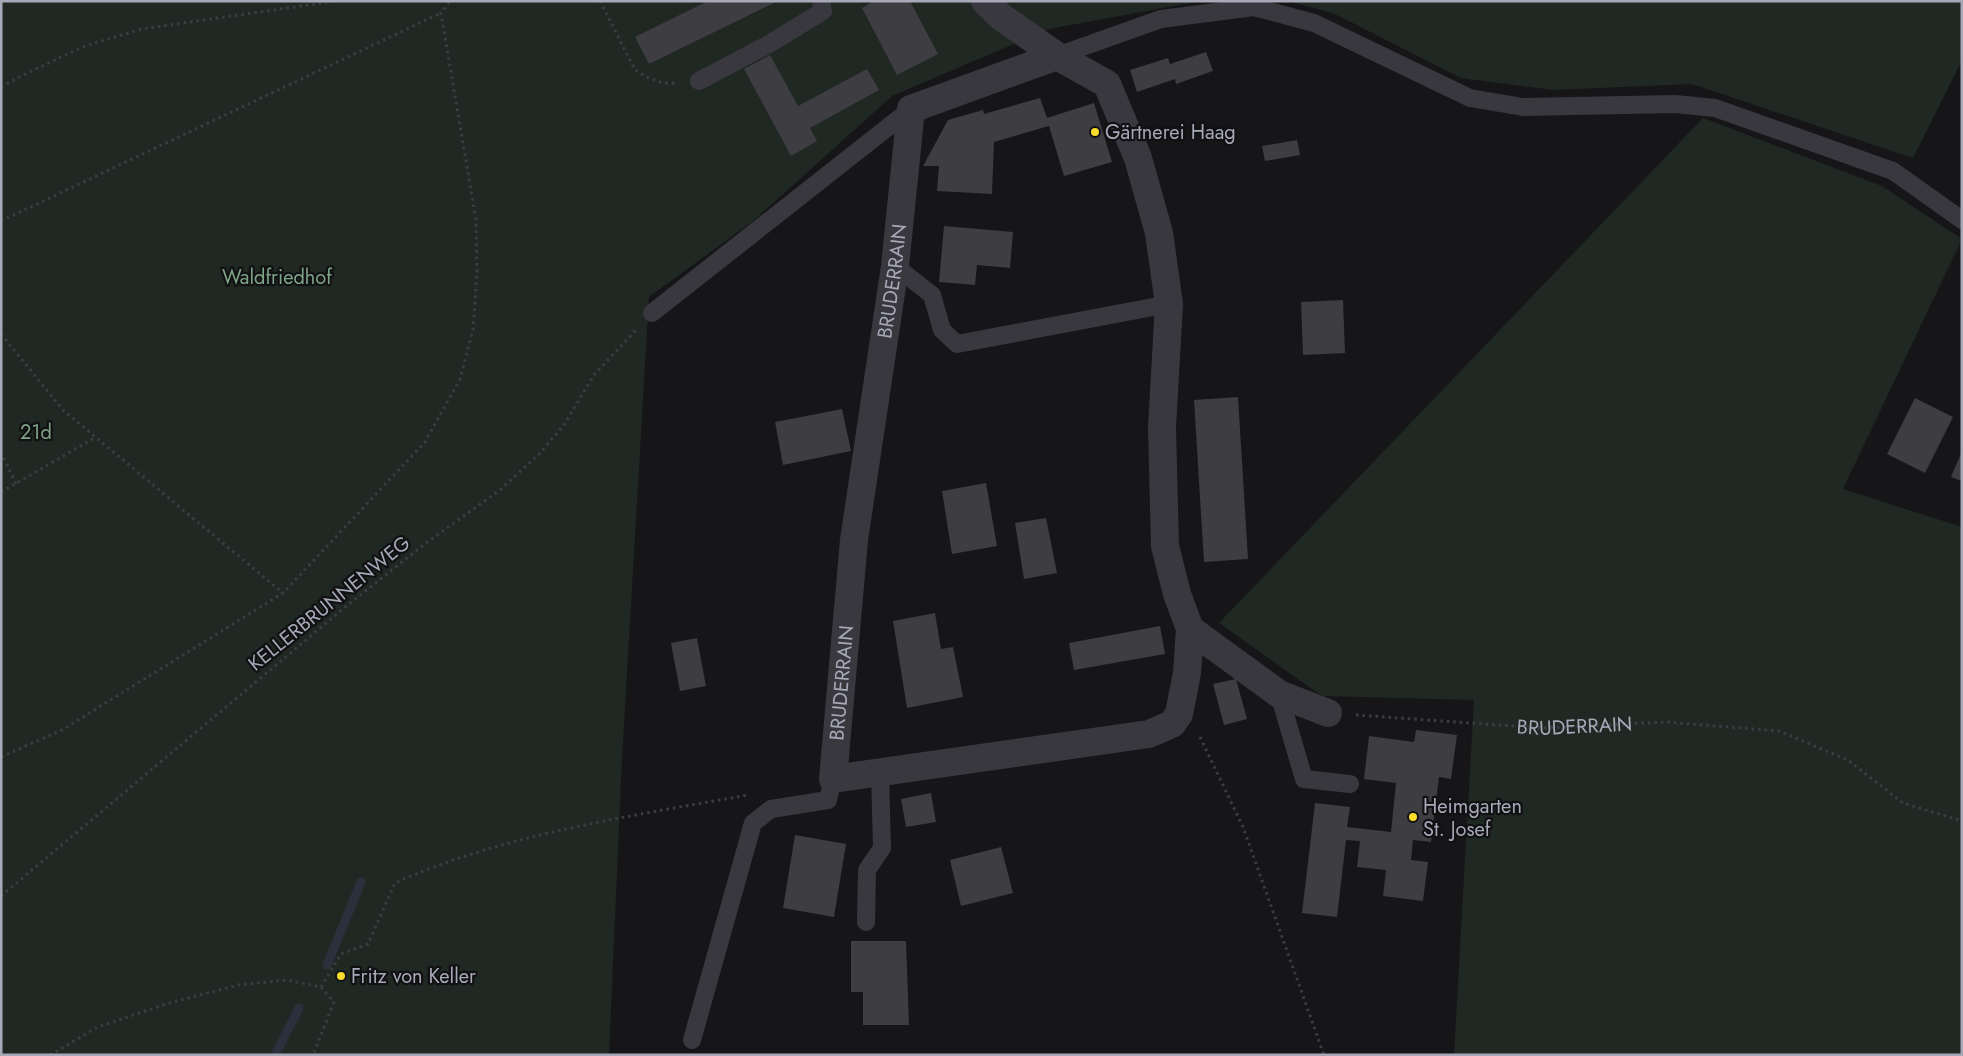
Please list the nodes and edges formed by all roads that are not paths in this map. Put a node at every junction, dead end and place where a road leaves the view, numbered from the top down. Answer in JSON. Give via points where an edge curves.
{"nodes":[{"id":1,"x":821,"y":1,"type":"edge"},
{"id":2,"x":985,"y":1,"type":"edge"},
{"id":3,"x":1057,"y":56,"type":"junction"},
{"id":4,"x":699,"y":81,"type":"road end"},
{"id":5,"x":911,"y":109,"type":"junction"},
{"id":6,"x":1962,"y":220,"type":"edge"},
{"id":7,"x":895,"y":266,"type":"junction"},
{"id":8,"x":1169,"y":304,"type":"junction"},
{"id":9,"x":652,"y":313,"type":"road end"},
{"id":10,"x":1190,"y":629,"type":"junction"},
{"id":11,"x":1279,"y":694,"type":"junction"},
{"id":12,"x":1328,"y":712,"type":"road end"},
{"id":13,"x":880,"y":772,"type":"junction"},
{"id":14,"x":833,"y":779,"type":"junction"},
{"id":15,"x":1350,"y":784,"type":"dead end"},
{"id":16,"x":866,"y":922,"type":"dead end"},
{"id":17,"x":692,"y":1040,"type":"dead end"}],
"edges":[{"from":1,"to":4,"type":"lane","via":[[823,11]]},
{"from":2,"to":3,"type":"street","via":[[1000,16]]},
{"from":3,"to":5,"type":"street"},
{"from":3,"to":6,"type":"lane","via":[[1161,19],[1254,8],[1314,23],[1470,98],[1523,107],[1675,104],[1715,108],[1893,171]]},
{"from":3,"to":8,"type":"street","via":[[1107,84],[1150,194]]},
{"from":5,"to":7,"type":"street","name":"BRUDERRAIN"},
{"from":5,"to":9,"type":"lane"},
{"from":7,"to":8,"type":"lane","via":[[932,295],[942,330],[957,344]]},
{"from":7,"to":14,"type":"street","name":"BRUDERRAIN","via":[[854,540]]},
{"from":8,"to":10,"type":"street","via":[[1162,427],[1165,546]]},
{"from":10,"to":11,"type":"street"},
{"from":10,"to":13,"type":"street","via":[[1181,707],[1172,724],[1149,734]]},
{"from":11,"to":12,"type":"street"},
{"from":11,"to":15,"type":"lane","via":[[1304,779]]},
{"from":13,"to":14,"type":"street"},
{"from":13,"to":16,"type":"lane","via":[[882,848],[867,870]]},
{"from":14,"to":17,"type":"lane","via":[[828,800],[771,809],[753,823]]}]}
